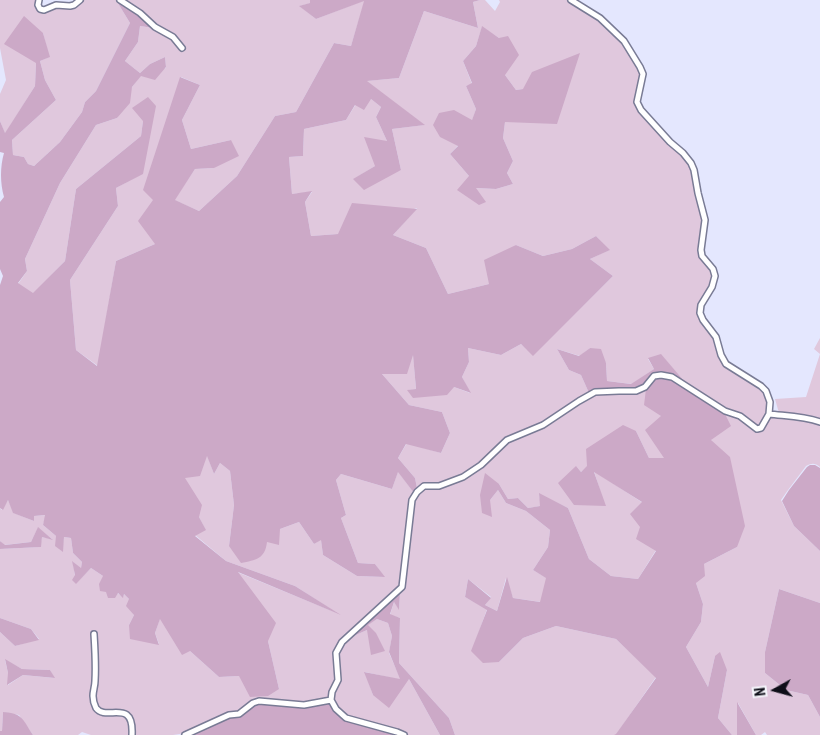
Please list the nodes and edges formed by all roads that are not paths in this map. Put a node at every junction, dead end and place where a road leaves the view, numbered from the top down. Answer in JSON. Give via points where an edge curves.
{"nodes":[{"id":1,"x":39,"y":0,"type":"edge"},
{"id":2,"x":80,"y":0,"type":"edge"},
{"id":3,"x":120,"y":0,"type":"edge"},
{"id":4,"x":571,"y":0,"type":"edge"},
{"id":5,"x":182,"y":48,"type":"dead end"},
{"id":6,"x":769,"y":414,"type":"junction"},
{"id":7,"x":820,"y":422,"type":"edge"},
{"id":8,"x":94,"y":634,"type":"dead end"},
{"id":9,"x":331,"y":700,"type":"junction"},
{"id":10,"x":132,"y":735,"type":"edge"},
{"id":11,"x":185,"y":735,"type":"edge"},
{"id":12,"x":404,"y":735,"type":"edge"}],
"edges":[{"from":1,"to":2,"type":"street","via":[[38,5],[44,10],[56,5],[74,5]]},
{"from":3,"to":5,"type":"street","via":[[172,37]]},
{"from":4,"to":6,"type":"street","via":[[600,18],[624,41],[643,74],[637,102],[641,110],[691,162],[705,220],[700,250],[715,276],[700,313],[716,337],[726,364],[766,392],[770,402]]},
{"from":6,"to":7,"type":"street"},
{"from":6,"to":9,"type":"street","via":[[762,428],[757,429],[672,377],[654,376],[636,392],[595,392],[543,425],[507,440],[463,476],[439,486],[424,486],[412,500],[402,587],[342,642],[336,653],[338,680]]},
{"from":8,"to":10,"type":"street","via":[[94,704],[103,713],[121,712],[126,715]]},
{"from":9,"to":11,"type":"street","via":[[304,704],[259,701],[239,714],[229,715]]},
{"from":9,"to":12,"type":"street","via":[[346,718]]}]}
